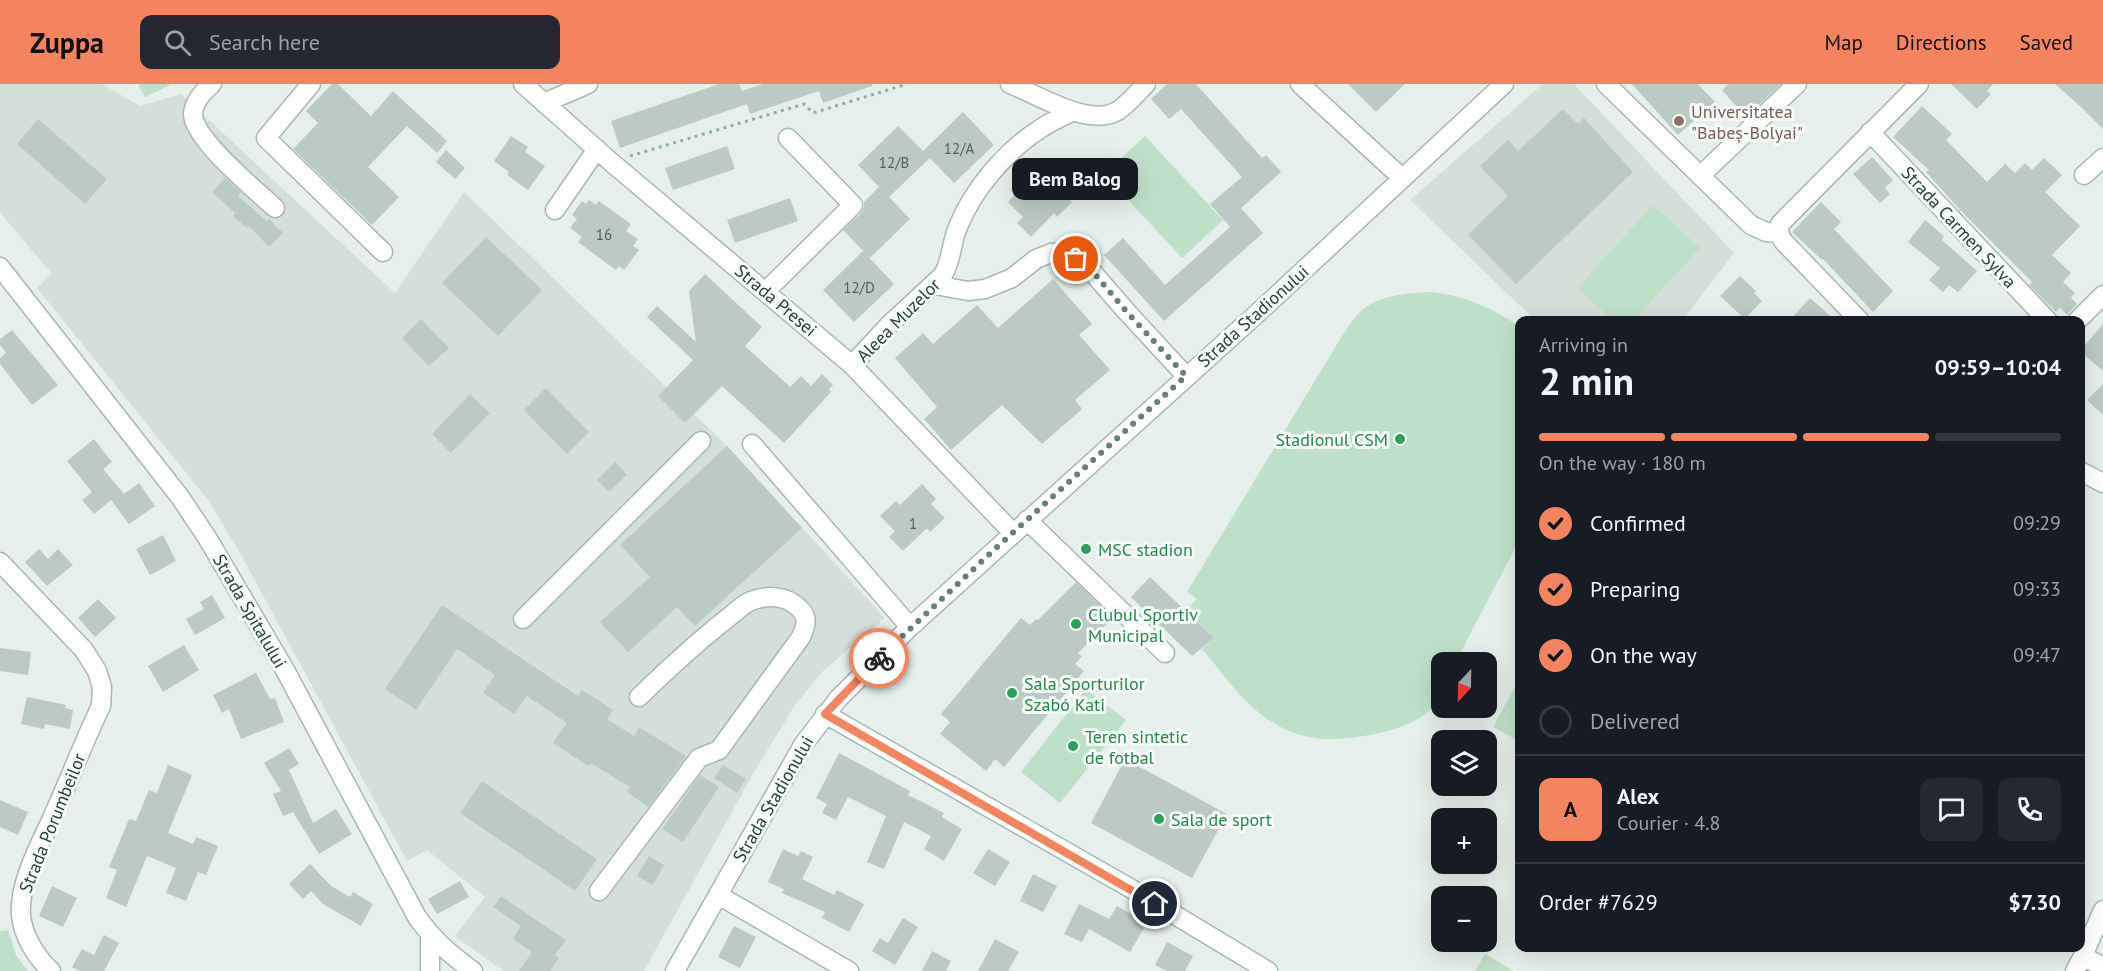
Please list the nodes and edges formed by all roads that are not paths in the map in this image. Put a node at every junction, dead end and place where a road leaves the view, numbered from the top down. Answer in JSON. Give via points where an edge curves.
{"nodes":[{"id":1,"x":212,"y":84,"type":"edge"},
{"id":2,"x":523,"y":84,"type":"edge"},
{"id":3,"x":588,"y":84,"type":"edge"},
{"id":4,"x":1010,"y":84,"type":"edge"},
{"id":5,"x":1146,"y":84,"type":"edge"},
{"id":6,"x":1300,"y":84,"type":"edge"},
{"id":7,"x":1504,"y":84,"type":"edge"},
{"id":8,"x":1606,"y":84,"type":"edge"},
{"id":9,"x":1797,"y":84,"type":"edge"},
{"id":10,"x":1919,"y":84,"type":"edge"},
{"id":11,"x":303,"y":86,"type":"edge"},
{"id":12,"x":544,"y":102,"type":"junction"},
{"id":13,"x":1073,"y":111,"type":"junction"},
{"id":14,"x":1870,"y":132,"type":"junction"},
{"id":15,"x":789,"y":138,"type":"dead end"},
{"id":16,"x":597,"y":149,"type":"junction"},
{"id":17,"x":2103,"y":158,"type":"edge"},
{"id":18,"x":1700,"y":176,"type":"junction"},
{"id":19,"x":2084,"y":176,"type":"dead end"},
{"id":20,"x":1402,"y":177,"type":"junction"},
{"id":21,"x":274,"y":208,"type":"dead end"},
{"id":22,"x":555,"y":210,"type":"dead end"},
{"id":23,"x":1779,"y":233,"type":"junction"},
{"id":24,"x":383,"y":252,"type":"dead end"},
{"id":25,"x":0,"y":267,"type":"edge"},
{"id":26,"x":935,"y":285,"type":"junction"},
{"id":27,"x":766,"y":291,"type":"junction"},
{"id":28,"x":2103,"y":295,"type":"edge"},
{"id":29,"x":1855,"y":316,"type":"edge"},
{"id":30,"x":2043,"y":316,"type":"edge"},
{"id":31,"x":2082,"y":316,"type":"edge"},
{"id":32,"x":852,"y":365,"type":"junction"},
{"id":33,"x":1186,"y":376,"type":"junction"},
{"id":34,"x":701,"y":441,"type":"dead end"},
{"id":35,"x":752,"y":444,"type":"dead end"},
{"id":36,"x":2085,"y":474,"type":"edge"},
{"id":37,"x":2103,"y":483,"type":"edge"},
{"id":38,"x":1027,"y":520,"type":"junction"},
{"id":39,"x":1013,"y":533,"type":"junction"},
{"id":40,"x":0,"y":562,"type":"edge"},
{"id":41,"x":523,"y":619,"type":"dead end"},
{"id":42,"x":910,"y":627,"type":"junction"},
{"id":43,"x":1164,"y":653,"type":"dead end"},
{"id":44,"x":639,"y":697,"type":"dead end"},
{"id":45,"x":825,"y":714,"type":"junction"},
{"id":46,"x":599,"y":891,"type":"dead end"},
{"id":47,"x":718,"y":895,"type":"junction"},
{"id":48,"x":2103,"y":910,"type":"edge"},
{"id":49,"x":430,"y":936,"type":"junction"},
{"id":50,"x":2085,"y":950,"type":"edge"},
{"id":51,"x":2079,"y":964,"type":"edge"},
{"id":52,"x":2103,"y":967,"type":"edge"},
{"id":53,"x":51,"y":971,"type":"edge"},
{"id":54,"x":430,"y":971,"type":"edge"},
{"id":55,"x":473,"y":971,"type":"edge"},
{"id":56,"x":675,"y":971,"type":"edge"},
{"id":57,"x":849,"y":971,"type":"edge"},
{"id":58,"x":1268,"y":971,"type":"edge"}],
"edges":[{"from":1,"to":21,"type":"street","via":[[200,94],[193,115],[200,134]]},
{"from":2,"to":12,"type":"street","name":"Strada Presei"},
{"from":3,"to":12,"type":"street"},
{"from":4,"to":13,"type":"street"},
{"from":5,"to":13,"type":"street","via":[[1111,114],[1092,116]]},
{"from":6,"to":20,"type":"street"},
{"from":7,"to":20,"type":"street","name":"Strada Stadionului"},
{"from":8,"to":18,"type":"street"},
{"from":9,"to":18,"type":"street"},
{"from":10,"to":14,"type":"street"},
{"from":11,"to":24,"type":"street","via":[[266,138]]},
{"from":12,"to":16,"type":"street","name":"Strada Presei"},
{"from":13,"to":26,"type":"street","name":"Aleea Muzelor","via":[[1014,148],[981,187],[957,228],[947,268]]},
{"from":14,"to":23,"type":"street","via":[[1780,224]]},
{"from":14,"to":30,"type":"street","name":"Strada Carmen Sylva"},
{"from":15,"to":27,"type":"street","via":[[853,205]]},
{"from":16,"to":22,"type":"street"},
{"from":16,"to":27,"type":"street","name":"Strada Presei"},
{"from":17,"to":19,"type":"street"},
{"from":18,"to":23,"type":"street","via":[[1751,225]]},
{"from":20,"to":33,"type":"street","name":"Strada Stadionului"},
{"from":23,"to":29,"type":"street"},
{"from":25,"to":49,"type":"street","name":"Strada Spitalului","via":[[180,497],[208,539],[285,670]]},
{"from":26,"to":32,"type":"street","name":"Aleea Muzelor","via":[[889,325]]},
{"from":26,"to":33,"type":"street","via":[[968,291],[986,289],[1012,278],[1036,259],[1064,252],[1088,266]]},
{"from":27,"to":32,"type":"street","name":"Strada Presei"},
{"from":28,"to":31,"type":"street"},
{"from":32,"to":39,"type":"street","name":"Strada Presei"},
{"from":33,"to":38,"type":"street","name":"Strada Stadionului"},
{"from":34,"to":41,"type":"street"},
{"from":35,"to":42,"type":"street"},
{"from":36,"to":37,"type":"street"},
{"from":38,"to":39,"type":"street","name":"Strada Stadionului"},
{"from":38,"to":43,"type":"street"},
{"from":39,"to":42,"type":"street","name":"Strada Stadionului"},
{"from":40,"to":53,"type":"street","name":"Strada Porumbeilor","via":[[84,650],[102,687],[101,706],[34,859],[22,898],[21,917],[32,947]]},
{"from":42,"to":45,"type":"street","name":"Strada Stadionului"},
{"from":44,"to":46,"type":"street","via":[[748,602],[768,596],[786,599],[800,608],[806,618],[801,637],[719,750],[699,758]]},
{"from":45,"to":47,"type":"street","name":"Strada Stadionului","via":[[803,745]]},
{"from":45,"to":58,"type":"street"},
{"from":47,"to":56,"type":"street","name":"Strada Stadionului"},
{"from":47,"to":57,"type":"street"},
{"from":48,"to":50,"type":"street"},
{"from":49,"to":54,"type":"street"},
{"from":49,"to":55,"type":"street","name":"Strada Spitalului"},
{"from":51,"to":52,"type":"street"}]}
